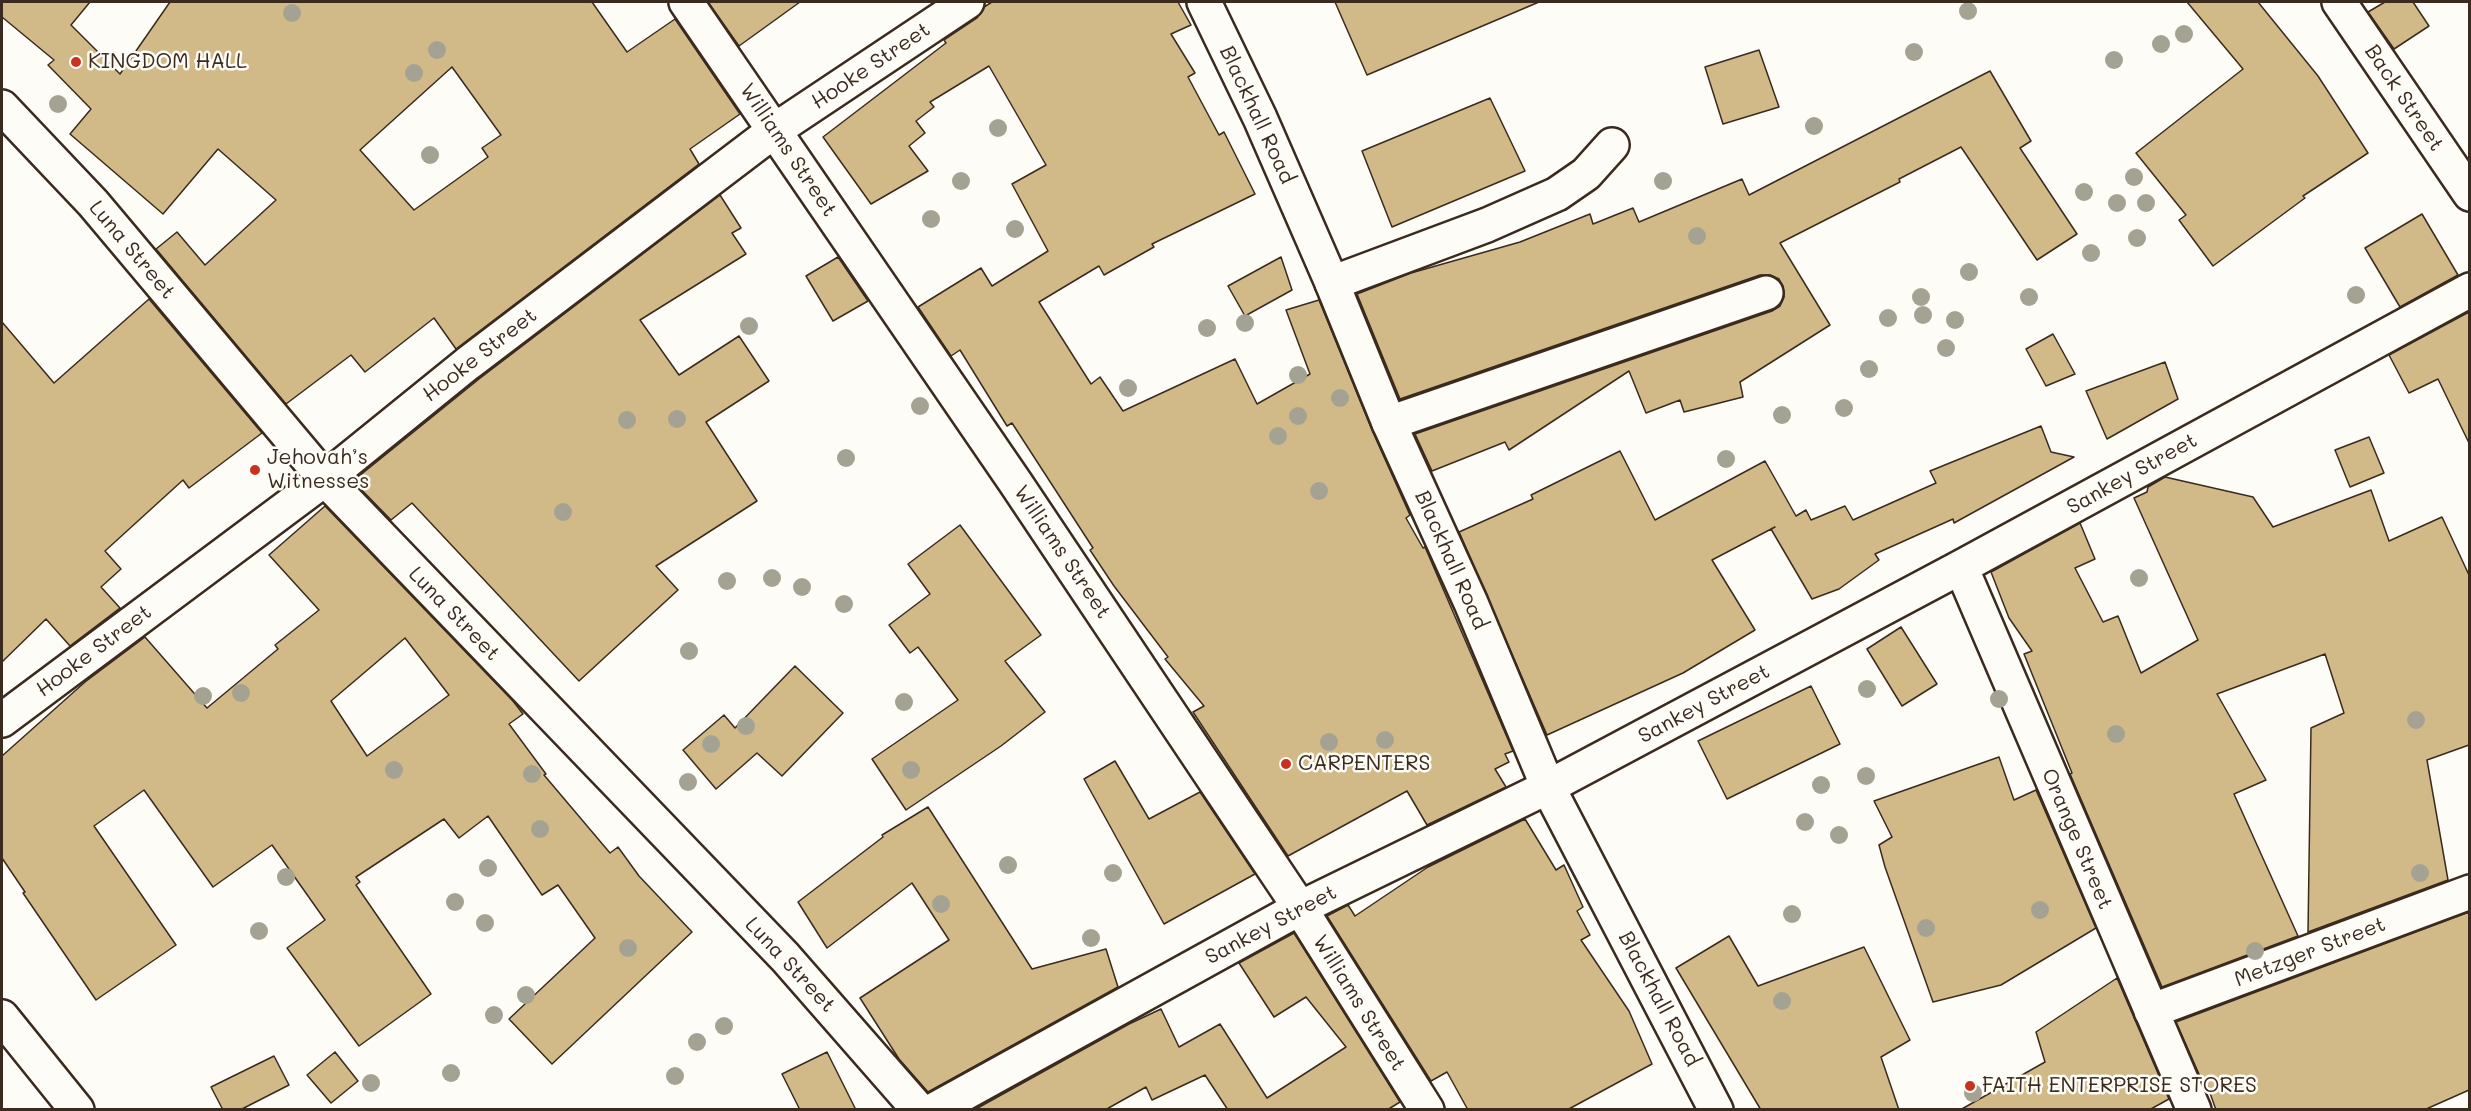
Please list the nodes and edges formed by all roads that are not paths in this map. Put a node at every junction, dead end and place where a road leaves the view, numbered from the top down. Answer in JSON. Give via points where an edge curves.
{"nodes":[{"id":1,"x":686,"y":2,"type":"edge"},
{"id":2,"x":967,"y":2,"type":"edge"},
{"id":3,"x":1204,"y":2,"type":"edge"},
{"id":4,"x":2339,"y":2,"type":"edge"},
{"id":5,"x":2,"y":107,"type":"edge"},
{"id":6,"x":775,"y":130,"type":"junction"},
{"id":7,"x":1612,"y":146,"type":"dead end"},
{"id":8,"x":2469,"y":194,"type":"edge"},
{"id":9,"x":1332,"y":283,"type":"junction"},
{"id":10,"x":2469,"y":291,"type":"edge"},
{"id":11,"x":1766,"y":293,"type":"dead end"},
{"id":12,"x":1389,"y":423,"type":"junction"},
{"id":13,"x":325,"y":479,"type":"junction"},
{"id":14,"x":1961,"y":567,"type":"junction"},
{"id":15,"x":2,"y":720,"type":"edge"},
{"id":16,"x":1548,"y":787,"type":"junction"},
{"id":17,"x":2469,"y":892,"type":"edge"},
{"id":18,"x":1300,"y":908,"type":"junction"},
{"id":19,"x":2151,"y":1011,"type":"junction"},
{"id":20,"x":2,"y":1017,"type":"edge"},
{"id":21,"x":77,"y":1110,"type":"edge"},
{"id":22,"x":919,"y":1110,"type":"edge"},
{"id":23,"x":934,"y":1110,"type":"edge"},
{"id":24,"x":1427,"y":1110,"type":"edge"},
{"id":25,"x":1716,"y":1110,"type":"edge"},
{"id":26,"x":2194,"y":1110,"type":"edge"}],
"edges":[{"from":1,"to":6,"type":"street","name":"Williams Street"},
{"from":2,"to":6,"type":"street","name":"Hooke Street"},
{"from":3,"to":9,"type":"street","name":"Blackhall Road"},
{"from":4,"to":8,"type":"street","name":"Back Street"},
{"from":5,"to":13,"type":"street","name":"Luna Street","via":[[93,203]]},
{"from":6,"to":13,"type":"street","name":"Hooke Street","via":[[476,357]]},
{"from":6,"to":18,"type":"street","name":"Williams Street"},
{"from":7,"to":9,"type":"street","via":[[1586,174],[1557,194],[1487,225]]},
{"from":9,"to":12,"type":"street","name":"Blackhall Road"},
{"from":10,"to":14,"type":"street","name":"Sankey Street"},
{"from":11,"to":12,"type":"street"},
{"from":12,"to":16,"type":"street","name":"Blackhall Road","via":[[1471,603]]},
{"from":13,"to":15,"type":"street","name":"Hooke Street"},
{"from":13,"to":22,"type":"street","name":"Luna Street","via":[[785,957]]},
{"from":14,"to":16,"type":"street","name":"Sankey Street"},
{"from":14,"to":19,"type":"street","name":"Orange Street"},
{"from":16,"to":18,"type":"street","name":"Sankey Street"},
{"from":16,"to":25,"type":"street","name":"Blackhall Road"},
{"from":17,"to":19,"type":"street","name":"Metzger Street"},
{"from":18,"to":23,"type":"street","name":"Sankey Street"},
{"from":18,"to":24,"type":"street","name":"Williams Street"},
{"from":19,"to":26,"type":"street","name":"Orange Street"},
{"from":20,"to":21,"type":"street"}]}
